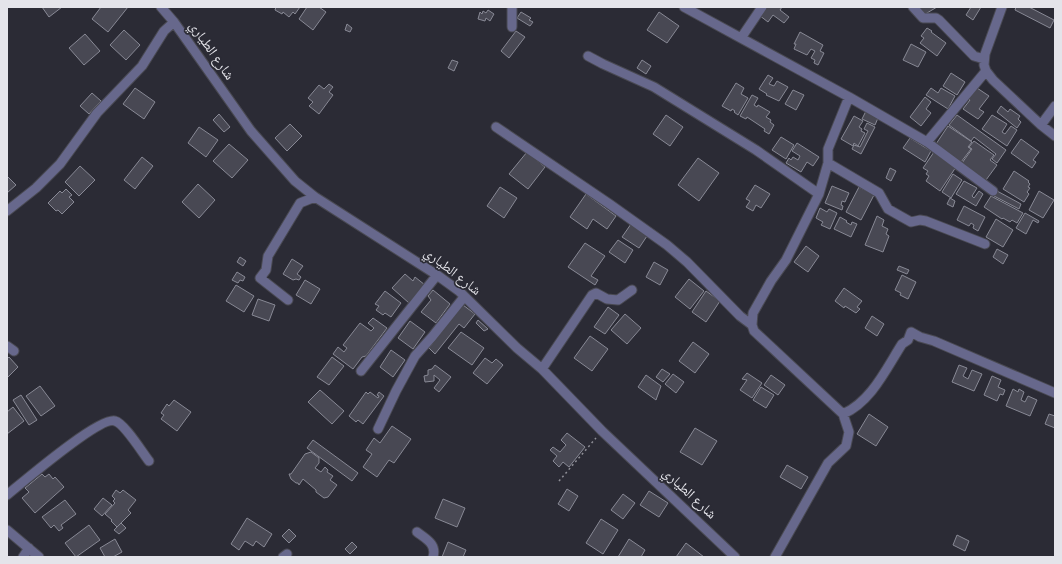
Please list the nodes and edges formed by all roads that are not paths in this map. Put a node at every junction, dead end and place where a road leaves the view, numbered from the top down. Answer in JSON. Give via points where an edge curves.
{"nodes":[{"id":1,"x":161,"y":7,"type":"edge"},
{"id":2,"x":512,"y":7,"type":"edge"},
{"id":3,"x":684,"y":7,"type":"edge"},
{"id":4,"x":762,"y":7,"type":"edge"},
{"id":5,"x":913,"y":7,"type":"edge"},
{"id":6,"x":1002,"y":7,"type":"edge"},
{"id":7,"x":174,"y":22,"type":"junction"},
{"id":8,"x":512,"y":27,"type":"dead end"},
{"id":9,"x":741,"y":38,"type":"junction"},
{"id":10,"x":588,"y":56,"type":"dead end"},
{"id":11,"x":984,"y":59,"type":"junction"},
{"id":12,"x":986,"y":71,"type":"junction"},
{"id":13,"x":849,"y":96,"type":"junction"},
{"id":14,"x":1055,"y":106,"type":"edge"},
{"id":15,"x":1041,"y":125,"type":"junction"},
{"id":16,"x":496,"y":127,"type":"dead end"},
{"id":17,"x":1055,"y":136,"type":"edge"},
{"id":18,"x":927,"y":142,"type":"junction"},
{"id":19,"x":828,"y":164,"type":"junction"},
{"id":20,"x":993,"y":191,"type":"dead end"},
{"id":21,"x":819,"y":194,"type":"junction"},
{"id":22,"x":315,"y":197,"type":"junction"},
{"id":23,"x":7,"y":211,"type":"edge"},
{"id":24,"x":985,"y":244,"type":"dead end"},
{"id":25,"x":437,"y":275,"type":"junction"},
{"id":26,"x":632,"y":290,"type":"dead end"},
{"id":27,"x":464,"y":297,"type":"junction"},
{"id":28,"x":288,"y":300,"type":"dead end"},
{"id":29,"x":752,"y":325,"type":"junction"},
{"id":30,"x":542,"y":369,"type":"junction"},
{"id":31,"x":361,"y":371,"type":"dead end"},
{"id":32,"x":1055,"y":393,"type":"edge"},
{"id":33,"x":843,"y":414,"type":"junction"},
{"id":34,"x":378,"y":429,"type":"dead end"},
{"id":35,"x":149,"y":461,"type":"dead end"},
{"id":36,"x":7,"y":495,"type":"edge"},
{"id":37,"x":7,"y":530,"type":"edge"},
{"id":38,"x":417,"y":532,"type":"dead end"},
{"id":39,"x":29,"y":548,"type":"junction"},
{"id":40,"x":23,"y":557,"type":"edge"},
{"id":41,"x":39,"y":557,"type":"edge"},
{"id":42,"x":433,"y":557,"type":"edge"},
{"id":43,"x":735,"y":557,"type":"edge"},
{"id":44,"x":775,"y":557,"type":"edge"}],
"edges":[{"from":1,"to":7,"type":"street","name":"شارع الطياري"},
{"from":2,"to":8,"type":"street"},
{"from":3,"to":9,"type":"street"},
{"from":4,"to":9,"type":"street"},
{"from":5,"to":11,"type":"street","via":[[923,18],[936,18],[974,56]]},
{"from":6,"to":11,"type":"street"},
{"from":7,"to":22,"type":"street","name":"شارع الطياري","via":[[251,131],[295,181]]},
{"from":7,"to":23,"type":"street","via":[[164,30],[142,66],[97,113],[60,164],[36,188]]},
{"from":9,"to":13,"type":"street"},
{"from":10,"to":21,"type":"street","via":[[654,87],[756,150]]},
{"from":11,"to":12,"type":"street"},
{"from":12,"to":15,"type":"street"},
{"from":12,"to":18,"type":"street"},
{"from":13,"to":18,"type":"street"},
{"from":13,"to":19,"type":"street","via":[[828,149]]},
{"from":14,"to":15,"type":"street"},
{"from":15,"to":17,"type":"street"},
{"from":16,"to":29,"type":"street","via":[[667,245]]},
{"from":18,"to":20,"type":"street"},
{"from":19,"to":21,"type":"street"},
{"from":19,"to":24,"type":"street","via":[[879,193],[888,208],[902,218],[911,222],[926,221]]},
{"from":21,"to":29,"type":"street","via":[[786,260],[753,313]]},
{"from":22,"to":25,"type":"street","name":"شارع الطياري"},
{"from":22,"to":28,"type":"street","via":[[300,203],[268,256],[266,270],[260,278]]},
{"from":25,"to":27,"type":"street","name":"شارع الطياري"},
{"from":25,"to":31,"type":"street"},
{"from":26,"to":30,"type":"street","via":[[618,300],[607,299],[596,293],[592,295]]},
{"from":27,"to":30,"type":"street","name":"شارع الطياري"},
{"from":27,"to":34,"type":"street","via":[[415,356]]},
{"from":29,"to":33,"type":"street","via":[[754,331]]},
{"from":30,"to":43,"type":"street","name":"شارع الطياري","via":[[602,431]]},
{"from":32,"to":33,"type":"street","via":[[911,332],[872,390],[853,410]]},
{"from":33,"to":44,"type":"street","via":[[849,432],[846,446],[828,463]]},
{"from":35,"to":36,"type":"street","via":[[123,426],[111,420],[44,464]]},
{"from":37,"to":39,"type":"street"},
{"from":38,"to":42,"type":"street","via":[[434,546]]},
{"from":39,"to":40,"type":"street"},
{"from":39,"to":41,"type":"street"}]}
